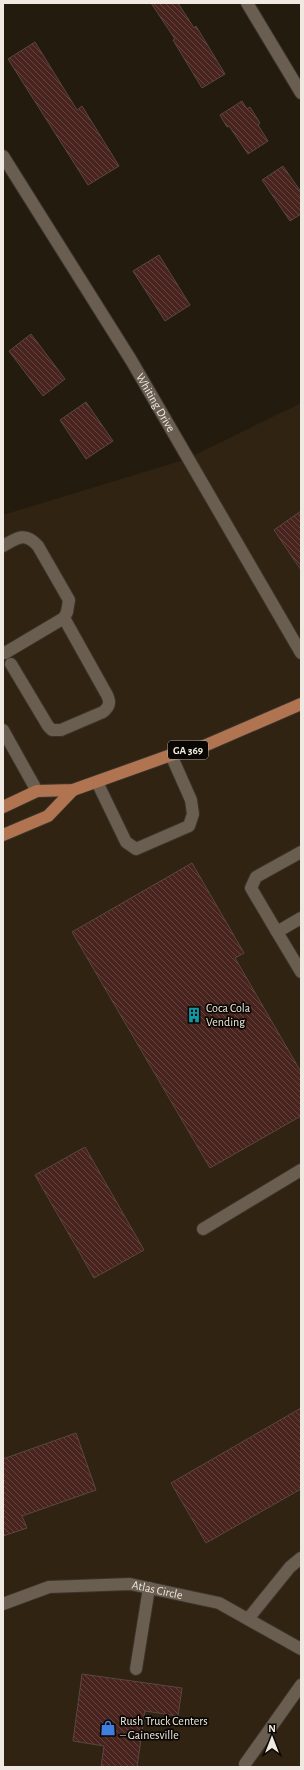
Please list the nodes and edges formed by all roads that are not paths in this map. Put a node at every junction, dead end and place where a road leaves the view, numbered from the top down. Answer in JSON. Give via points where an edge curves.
{"nodes":[{"id":1,"x":247,"y":3,"type":"edge"},
{"id":2,"x":301,"y":93,"type":"edge"},
{"id":3,"x":3,"y":156,"type":"edge"},
{"id":4,"x":3,"y":546,"type":"edge"},
{"id":5,"x":64,"y":618,"type":"junction"},
{"id":6,"x":4,"y":652,"type":"edge"},
{"id":7,"x":301,"y":653,"type":"edge"},
{"id":8,"x":7,"y":666,"type":"edge"},
{"id":9,"x":301,"y":704,"type":"edge"},
{"id":10,"x":3,"y":730,"type":"edge"},
{"id":11,"x":171,"y":755,"type":"junction"},
{"id":12,"x":97,"y":782,"type":"junction"},
{"id":13,"x":73,"y":790,"type":"junction"},
{"id":14,"x":37,"y":791,"type":"junction"},
{"id":15,"x":3,"y":807,"type":"edge"},
{"id":16,"x":3,"y":835,"type":"edge"},
{"id":17,"x":301,"y":852,"type":"edge"},
{"id":18,"x":301,"y":918,"type":"edge"},
{"id":19,"x":277,"y":932,"type":"junction"},
{"id":20,"x":301,"y":972,"type":"edge"},
{"id":21,"x":301,"y":1170,"type":"edge"},
{"id":22,"x":203,"y":1229,"type":"dead end"},
{"id":23,"x":301,"y":1558,"type":"edge"},
{"id":24,"x":148,"y":1588,"type":"junction"},
{"id":25,"x":3,"y":1604,"type":"edge"},
{"id":26,"x":248,"y":1619,"type":"junction"},
{"id":27,"x":301,"y":1648,"type":"edge"},
{"id":28,"x":136,"y":1669,"type":"dead end"},
{"id":29,"x":301,"y":1685,"type":"edge"},
{"id":30,"x":246,"y":1764,"type":"dead end"}],
"edges":[{"from":1,"to":2,"type":"street"},
{"from":3,"to":7,"type":"street","name":"Whiting Drive","via":[[130,360]]},
{"from":4,"to":5,"type":"street","via":[[16,538],[33,540],[69,600]]},
{"from":5,"to":6,"type":"street"},
{"from":5,"to":8,"type":"street","via":[[107,695],[107,708],[61,730],[52,730]]},
{"from":6,"to":8,"type":"street"},
{"from":9,"to":11,"type":"main road","number":"GA 369","via":[[204,746]]},
{"from":10,"to":14,"type":"street"},
{"from":11,"to":12,"type":"main road","number":"GA 369"},
{"from":11,"to":12,"type":"street","via":[[191,800],[193,814],[189,826],[136,849],[126,842]]},
{"from":12,"to":13,"type":"main road","number":"GA 369"},
{"from":13,"to":14,"type":"main road","number":"GA 369"},
{"from":13,"to":16,"type":"main road","number":"GA 369","via":[[48,816]]},
{"from":14,"to":15,"type":"main road","number":"GA 369"},
{"from":17,"to":19,"type":"street","via":[[256,877],[251,888]]},
{"from":18,"to":19,"type":"street"},
{"from":19,"to":20,"type":"street"},
{"from":21,"to":22,"type":"street"},
{"from":23,"to":26,"type":"street","via":[[290,1567]]},
{"from":24,"to":25,"type":"street","name":"Atlas Circle","via":[[130,1584],[49,1587]]},
{"from":24,"to":26,"type":"street","name":"Atlas Circle","via":[[219,1603]]},
{"from":24,"to":28,"type":"street"},
{"from":26,"to":27,"type":"street","name":"Atlas Circle"},
{"from":29,"to":30,"type":"street"}]}
